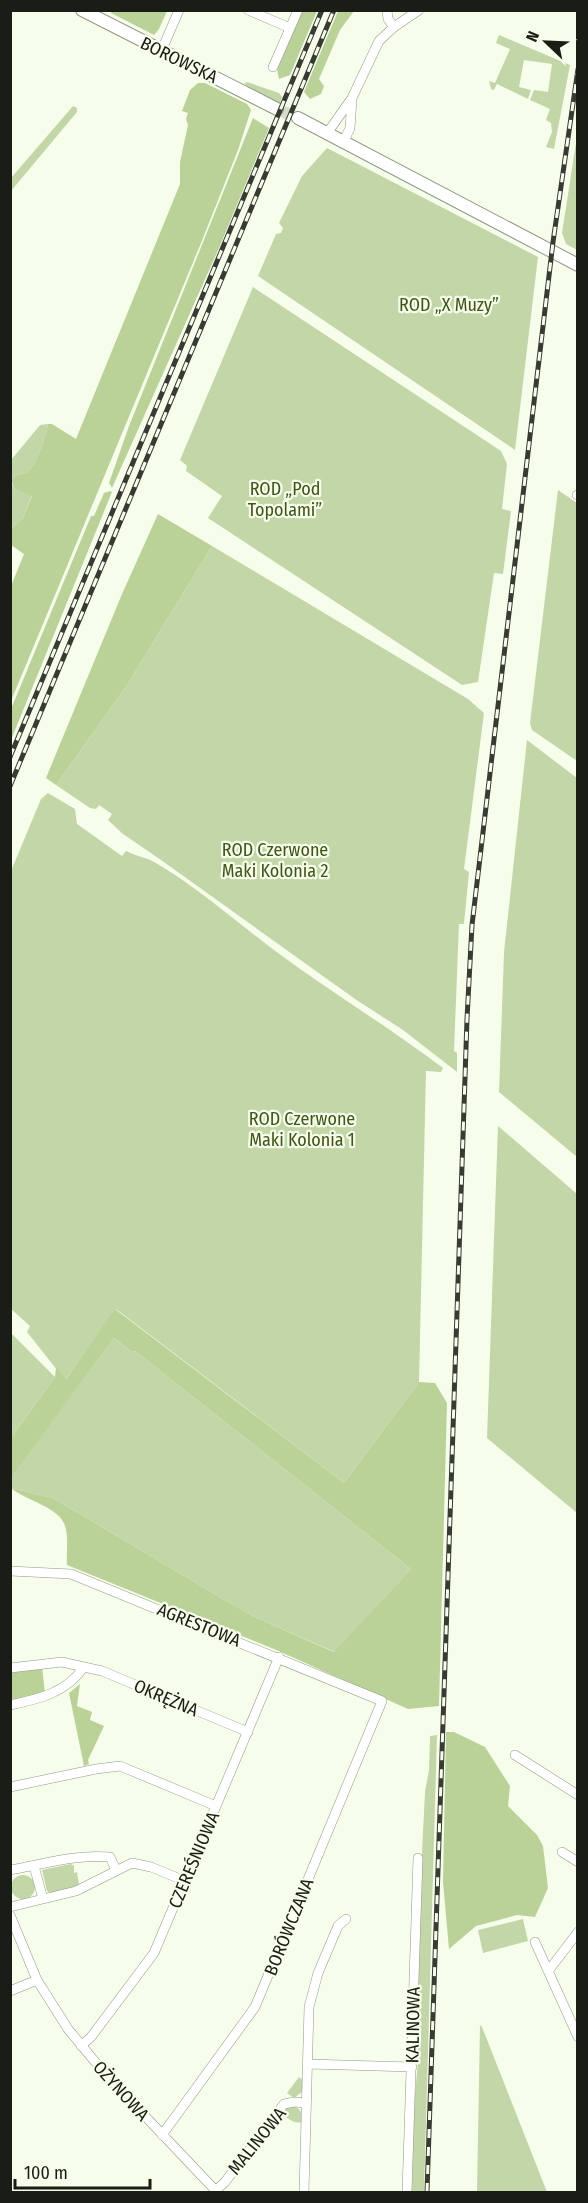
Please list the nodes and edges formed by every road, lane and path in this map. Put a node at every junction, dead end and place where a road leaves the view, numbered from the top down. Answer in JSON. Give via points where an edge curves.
{"nodes":[{"id":1,"x":82,"y":10,"type":"edge"},
{"id":2,"x":179,"y":10,"type":"edge"},
{"id":3,"x":248,"y":10,"type":"edge"},
{"id":4,"x":298,"y":10,"type":"edge"},
{"id":5,"x":387,"y":10,"type":"edge"},
{"id":6,"x":419,"y":10,"type":"edge"},
{"id":7,"x":394,"y":27,"type":"junction"},
{"id":8,"x":290,"y":28,"type":"junction"},
{"id":9,"x":161,"y":52,"type":"junction"},
{"id":10,"x":273,"y":68,"type":"dead end"},
{"id":11,"x":352,"y":98,"type":"junction"},
{"id":12,"x":277,"y":109,"type":"tunnel mouth"},
{"id":13,"x":298,"y":118,"type":"tunnel mouth"},
{"id":14,"x":325,"y":131,"type":"junction"},
{"id":15,"x":344,"y":141,"type":"junction"},
{"id":16,"x":578,"y":265,"type":"edge"},
{"id":17,"x":10,"y":1571,"type":"edge"},
{"id":18,"x":279,"y":1657,"type":"junction"},
{"id":19,"x":84,"y":1667,"type":"junction"},
{"id":20,"x":10,"y":1668,"type":"edge"},
{"id":21,"x":382,"y":1701,"type":"joint"},
{"id":22,"x":10,"y":1705,"type":"edge"},
{"id":23,"x":248,"y":1732,"type":"junction"},
{"id":24,"x":515,"y":1755,"type":"dead end"},
{"id":25,"x":10,"y":1787,"type":"edge"},
{"id":26,"x":578,"y":1794,"type":"edge"},
{"id":27,"x":216,"y":1806,"type":"junction"},
{"id":28,"x":562,"y":1852,"type":"dead end"},
{"id":29,"x":417,"y":1858,"type":"dead end"},
{"id":30,"x":578,"y":1862,"type":"edge"},
{"id":31,"x":34,"y":1866,"type":"junction"},
{"id":32,"x":10,"y":1870,"type":"edge"},
{"id":33,"x":116,"y":1870,"type":"junction"},
{"id":34,"x":185,"y":1881,"type":"junction"},
{"id":35,"x":43,"y":1899,"type":"junction"},
{"id":36,"x":10,"y":1907,"type":"edge"},
{"id":37,"x":10,"y":1915,"type":"edge"},
{"id":38,"x":346,"y":1919,"type":"dead end"},
{"id":39,"x":578,"y":1932,"type":"edge"},
{"id":40,"x":535,"y":1942,"type":"dead end"},
{"id":41,"x":549,"y":1970,"type":"junction"},
{"id":42,"x":37,"y":1980,"type":"junction"},
{"id":43,"x":10,"y":1991,"type":"edge"},
{"id":44,"x":574,"y":2018,"type":"edge"},
{"id":45,"x":578,"y":2037,"type":"edge"},
{"id":46,"x":81,"y":2046,"type":"junction"},
{"id":47,"x":308,"y":2064,"type":"junction"},
{"id":48,"x":412,"y":2067,"type":"junction"},
{"id":49,"x":306,"y":2103,"type":"junction"},
{"id":50,"x":162,"y":2135,"type":"junction"},
{"id":51,"x":215,"y":2192,"type":"edge"},
{"id":52,"x":304,"y":2193,"type":"edge"},
{"id":53,"x":407,"y":2193,"type":"edge"}],
"edges":[{"from":1,"to":9,"type":"street","name":"BOROWSKA"},
{"from":2,"to":9,"type":"street"},
{"from":3,"to":8,"type":"street"},
{"from":4,"to":8,"type":"street"},
{"from":5,"to":7,"type":"street"},
{"from":6,"to":7,"type":"street"},
{"from":7,"to":11,"type":"street","via":[[376,48]]},
{"from":8,"to":10,"type":"street"},
{"from":9,"to":12,"type":"street","name":"BOROWSKA"},
{"from":11,"to":14,"type":"street"},
{"from":11,"to":15,"type":"street","via":[[350,128]]},
{"from":13,"to":14,"type":"street"},
{"from":14,"to":15,"type":"street"},
{"from":15,"to":16,"type":"street"},
{"from":17,"to":18,"type":"street","name":"AGRESTOWA","via":[[71,1574]]},
{"from":18,"to":21,"type":"street","name":"AGRESTOWA"},
{"from":18,"to":23,"type":"street","name":"CZEREŚNIOWA"},
{"from":19,"to":20,"type":"street","name":"OKRĘŻNA","via":[[62,1662]]},
{"from":19,"to":22,"type":"street","via":[[52,1695]]},
{"from":19,"to":23,"type":"street","name":"OKRĘŻNA"},
{"from":21,"to":50,"type":"street","name":"BORÓWCZANA","via":[[255,2007]]},
{"from":23,"to":27,"type":"street","name":"CZEREŚNIOWA"},
{"from":24,"to":26,"type":"street"},
{"from":25,"to":27,"type":"street","via":[[120,1766]]},
{"from":27,"to":34,"type":"street","name":"CZEREŚNIOWA"},
{"from":28,"to":30,"type":"street"},
{"from":29,"to":48,"type":"street","name":"KALINOWA"},
{"from":31,"to":32,"type":"street"},
{"from":31,"to":33,"type":"street","via":[[63,1858],[96,1856],[110,1857]]},
{"from":31,"to":35,"type":"street"},
{"from":33,"to":34,"type":"street","via":[[139,1863]]},
{"from":33,"to":35,"type":"street","via":[[76,1891]]},
{"from":34,"to":46,"type":"street","name":"CZEREŚNIOWA","via":[[149,1962]]},
{"from":35,"to":36,"type":"street"},
{"from":37,"to":42,"type":"street","name":"OŻYNOWA"},
{"from":38,"to":47,"type":"street","via":[[338,1926],[312,1989]]},
{"from":39,"to":41,"type":"street"},
{"from":40,"to":41,"type":"street"},
{"from":41,"to":44,"type":"street"},
{"from":42,"to":43,"type":"street"},
{"from":42,"to":46,"type":"street","name":"OŻYNOWA"},
{"from":44,"to":45,"type":"street"},
{"from":46,"to":50,"type":"street","name":"OŻYNOWA"},
{"from":47,"to":48,"type":"street"},
{"from":47,"to":49,"type":"street"},
{"from":48,"to":53,"type":"street","name":"KALINOWA"},
{"from":49,"to":51,"type":"street","name":"MALINOWA","via":[[284,2104]]},
{"from":49,"to":52,"type":"street"},
{"from":50,"to":51,"type":"street","name":"OŻYNOWA"}]}
